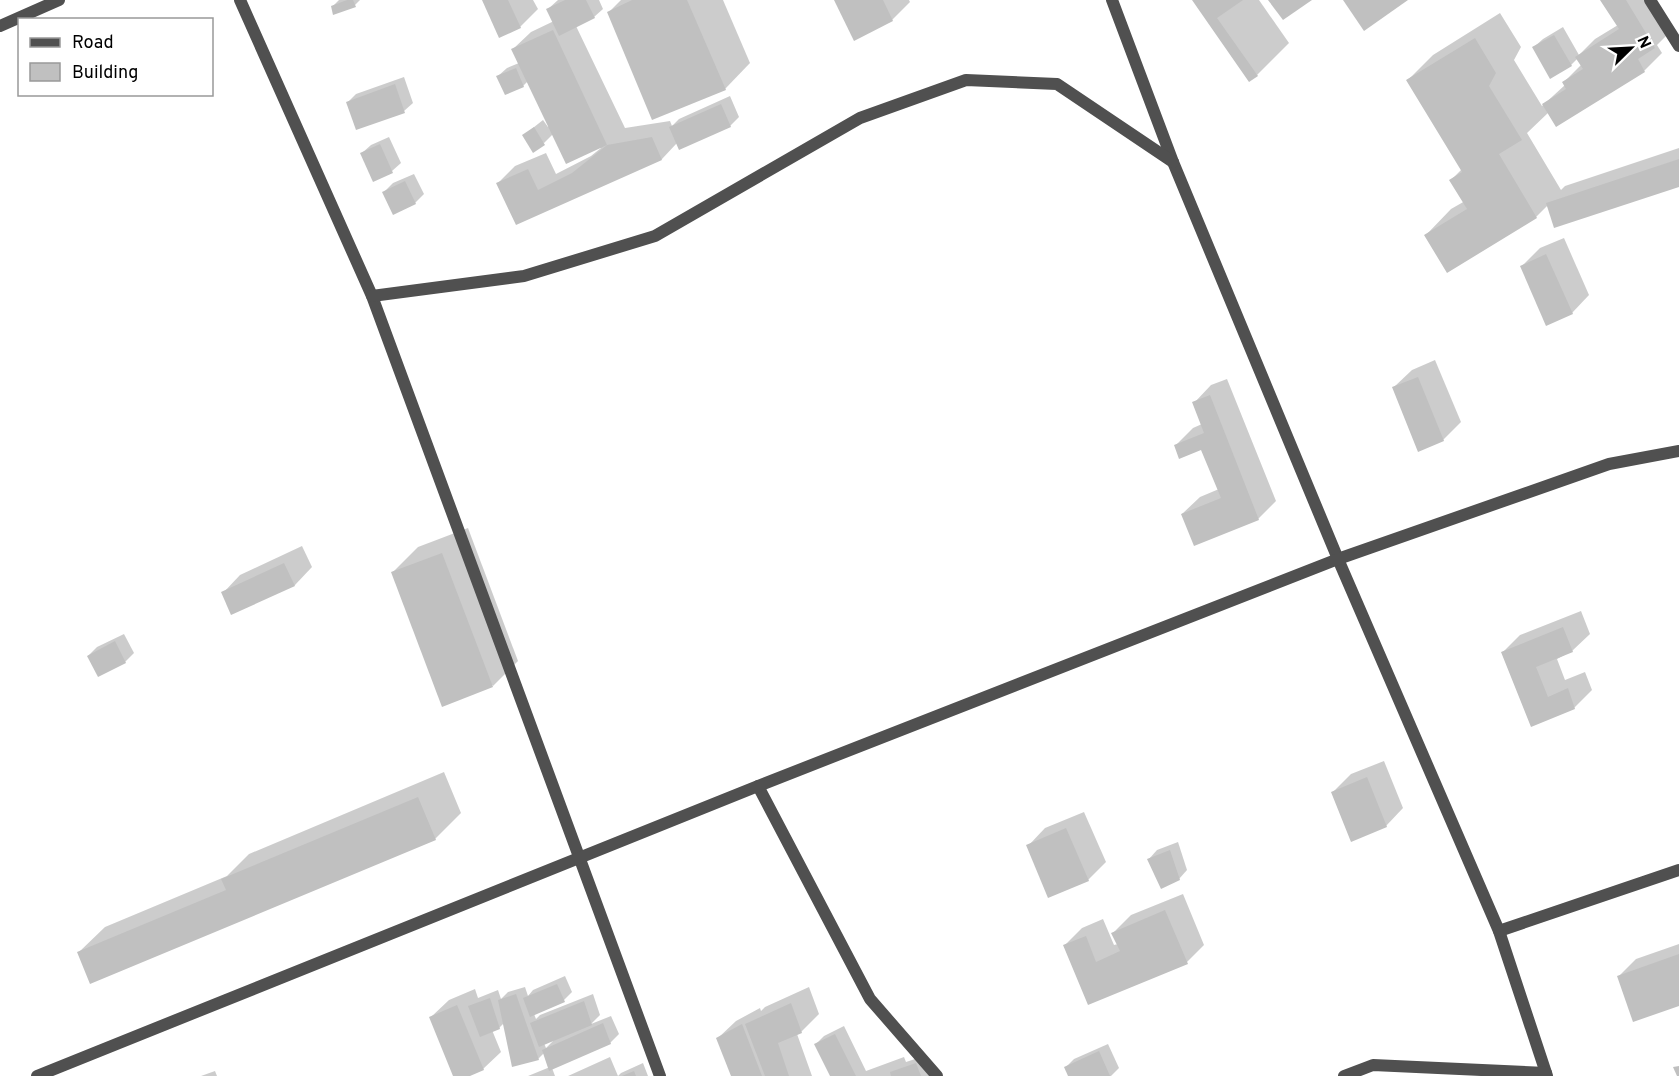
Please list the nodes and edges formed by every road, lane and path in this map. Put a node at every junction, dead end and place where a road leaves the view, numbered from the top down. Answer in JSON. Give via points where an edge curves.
{"nodes":[{"id":1,"x":59,"y":0,"type":"edge"},
{"id":2,"x":240,"y":0,"type":"edge"},
{"id":3,"x":1112,"y":0,"type":"edge"},
{"id":4,"x":1650,"y":0,"type":"edge"},
{"id":5,"x":18,"y":18,"type":"edge"},
{"id":6,"x":18,"y":18,"type":"edge"},
{"id":7,"x":0,"y":26,"type":"edge"},
{"id":8,"x":1679,"y":46,"type":"edge"},
{"id":9,"x":1173,"y":162,"type":"junction"},
{"id":10,"x":372,"y":296,"type":"junction"},
{"id":11,"x":1679,"y":451,"type":"edge"},
{"id":12,"x":1338,"y":559,"type":"junction"},
{"id":13,"x":758,"y":786,"type":"junction"},
{"id":14,"x":580,"y":858,"type":"junction"},
{"id":15,"x":1679,"y":870,"type":"edge"},
{"id":16,"x":1499,"y":932,"type":"junction"},
{"id":17,"x":1547,"y":1074,"type":"edge"},
{"id":18,"x":37,"y":1076,"type":"edge"},
{"id":19,"x":660,"y":1076,"type":"edge"},
{"id":20,"x":938,"y":1076,"type":"edge"},
{"id":21,"x":1344,"y":1076,"type":"edge"}],
"edges":[{"from":1,"to":6,"type":"street"},
{"from":2,"to":10,"type":"street"},
{"from":3,"to":9,"type":"street"},
{"from":4,"to":8,"type":"street"},
{"from":5,"to":7,"type":"street"},
{"from":9,"to":10,"type":"street","via":[[1057,84],[966,80],[860,118],[655,236],[524,276]]},
{"from":9,"to":12,"type":"street"},
{"from":10,"to":14,"type":"street"},
{"from":11,"to":12,"type":"street","via":[[1609,464]]},
{"from":12,"to":13,"type":"street"},
{"from":12,"to":16,"type":"street"},
{"from":13,"to":14,"type":"street"},
{"from":13,"to":20,"type":"street","via":[[870,999]]},
{"from":14,"to":18,"type":"street"},
{"from":14,"to":19,"type":"street"},
{"from":15,"to":16,"type":"street"},
{"from":16,"to":17,"type":"street"},
{"from":17,"to":21,"type":"street","via":[[1373,1065]]}]}
